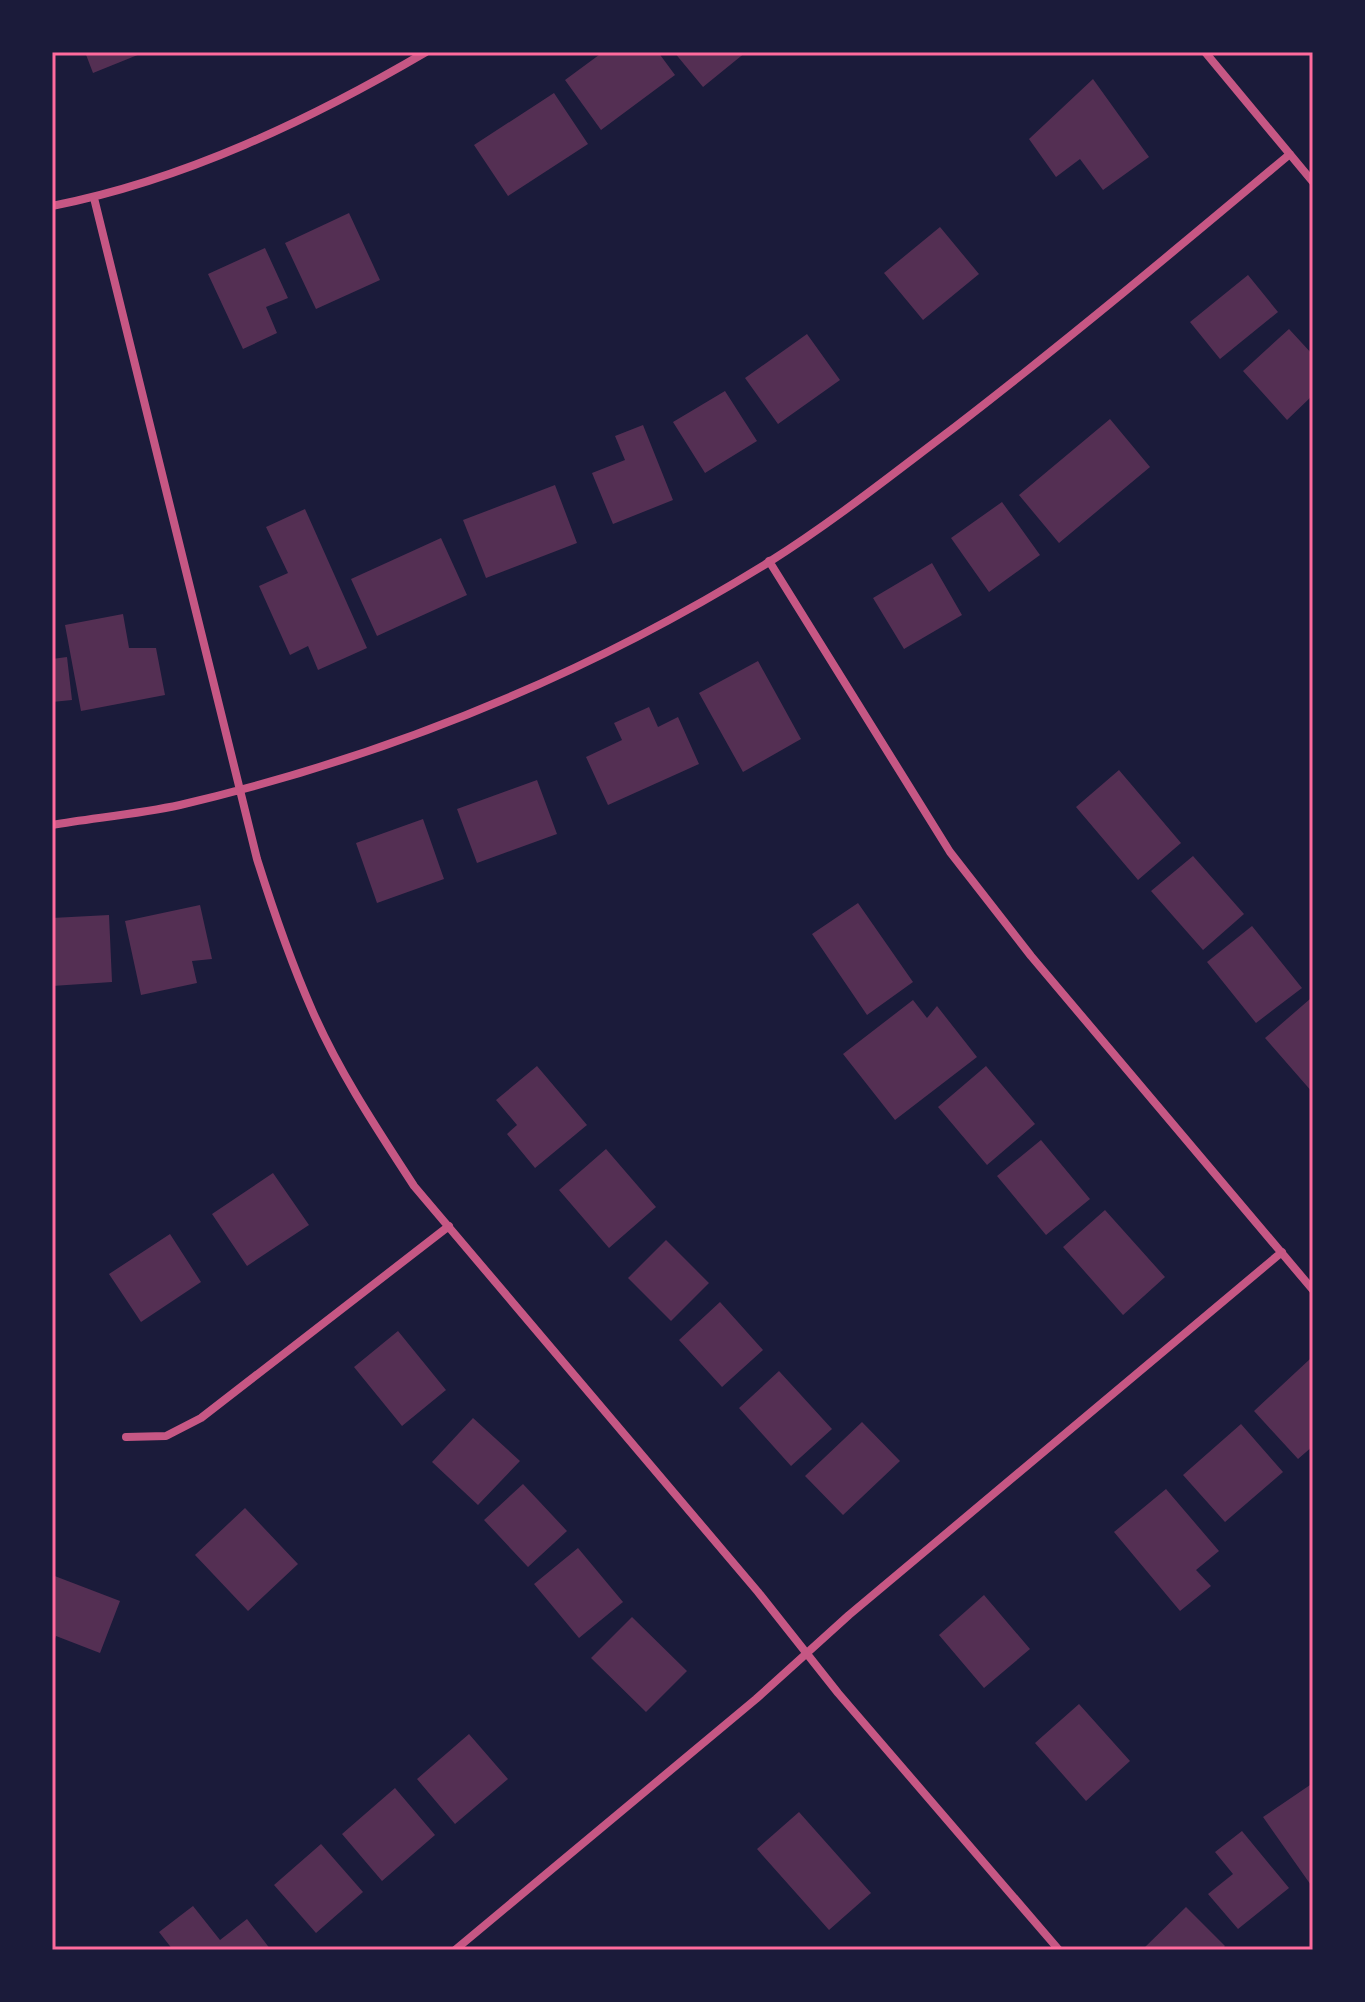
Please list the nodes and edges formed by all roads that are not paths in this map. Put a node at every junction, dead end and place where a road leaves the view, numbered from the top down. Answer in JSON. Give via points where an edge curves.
{"nodes":[{"id":1,"x":426,"y":52,"type":"edge"},
{"id":2,"x":1205,"y":52,"type":"edge"},
{"id":3,"x":1290,"y":154,"type":"junction"},
{"id":4,"x":1313,"y":182,"type":"edge"},
{"id":5,"x":94,"y":198,"type":"junction"},
{"id":6,"x":52,"y":206,"type":"edge"},
{"id":7,"x":769,"y":561,"type":"junction"},
{"id":8,"x":241,"y":789,"type":"junction"},
{"id":9,"x":52,"y":825,"type":"edge"},
{"id":10,"x":449,"y":1226,"type":"junction"},
{"id":11,"x":1282,"y":1252,"type":"junction"},
{"id":12,"x":1313,"y":1290,"type":"edge"},
{"id":13,"x":126,"y":1437,"type":"dead end"},
{"id":14,"x":807,"y":1653,"type":"junction"},
{"id":15,"x":455,"y":1950,"type":"edge"},
{"id":16,"x":1059,"y":1950,"type":"edge"}],
"edges":[{"from":1,"to":5,"type":"street","via":[[277,131]]},
{"from":2,"to":3,"type":"street"},
{"from":3,"to":4,"type":"street"},
{"from":3,"to":7,"type":"street","via":[[1012,382],[862,498]]},
{"from":5,"to":6,"type":"street"},
{"from":5,"to":8,"type":"street"},
{"from":7,"to":8,"type":"street","via":[[648,632],[519,695],[384,747]]},
{"from":7,"to":11,"type":"street","via":[[950,852],[1031,956]]},
{"from":8,"to":9,"type":"street"},
{"from":8,"to":10,"type":"street","via":[[282,938],[312,1012],[376,1127],[414,1186]]},
{"from":10,"to":13,"type":"street","via":[[201,1418],[166,1436]]},
{"from":10,"to":14,"type":"street"},
{"from":11,"to":12,"type":"street"},
{"from":11,"to":14,"type":"street"},
{"from":14,"to":15,"type":"street"},
{"from":14,"to":16,"type":"street"}]}
